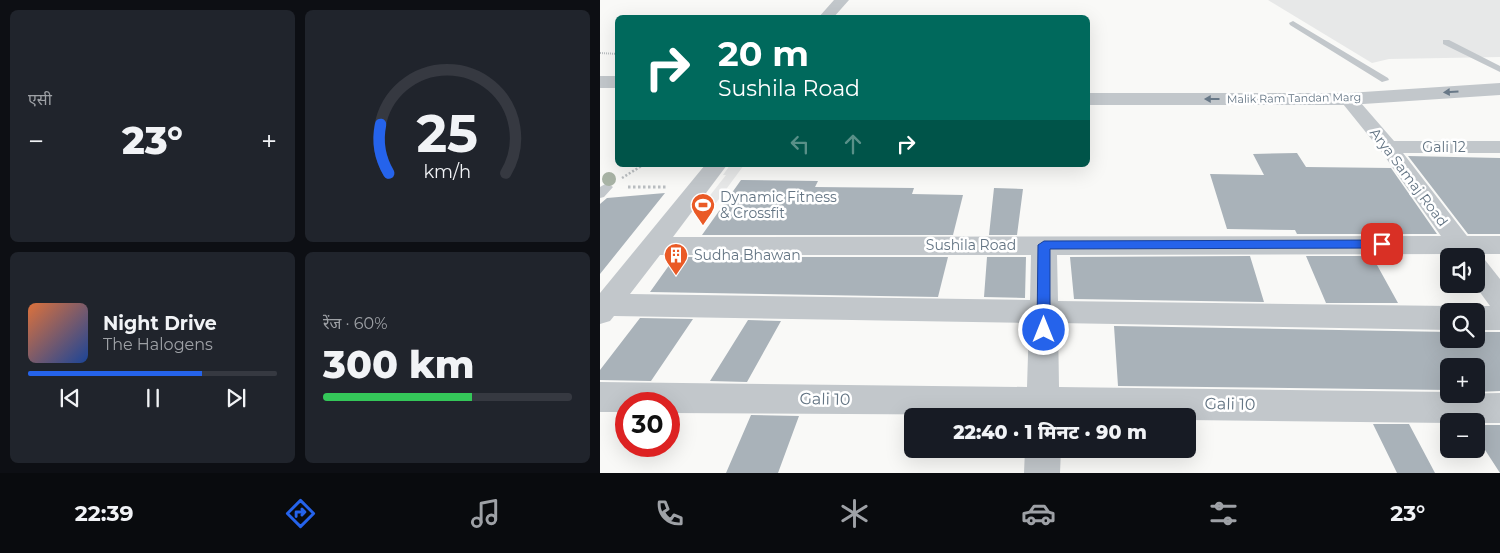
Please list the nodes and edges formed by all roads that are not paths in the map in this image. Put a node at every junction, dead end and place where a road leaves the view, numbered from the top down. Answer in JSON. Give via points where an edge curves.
{"nodes":[{"id":1,"x":834,"y":2,"type":"edge"},
{"id":2,"x":827,"y":15,"type":"edge"},
{"id":3,"x":1293,"y":23,"type":"dead end"},
{"id":4,"x":1446,"y":42,"type":"dead end"},
{"id":5,"x":1500,"y":69,"type":"edge"},
{"id":6,"x":1500,"y":73,"type":"edge"},
{"id":7,"x":1386,"y":80,"type":"junction"},
{"id":8,"x":600,"y":82,"type":"edge"},
{"id":9,"x":615,"y":82,"type":"edge"},
{"id":10,"x":1090,"y":83,"type":"edge"},
{"id":11,"x":1500,"y":89,"type":"edge"},
{"id":12,"x":1341,"y":91,"type":"junction"},
{"id":13,"x":600,"y":98,"type":"edge"},
{"id":14,"x":615,"y":98,"type":"edge"},
{"id":15,"x":1090,"y":99,"type":"edge"},
{"id":16,"x":1388,"y":147,"type":"junction"},
{"id":17,"x":1500,"y":147,"type":"edge"},
{"id":18,"x":714,"y":167,"type":"edge"},
{"id":19,"x":1044,"y":245,"type":"junction"},
{"id":20,"x":1500,"y":245,"type":"edge"},
{"id":21,"x":652,"y":246,"type":"junction"},
{"id":22,"x":1462,"y":248,"type":"edge"},
{"id":23,"x":1482,"y":248,"type":"edge"},
{"id":24,"x":1440,"y":251,"type":"edge"},
{"id":25,"x":1485,"y":279,"type":"edge"},
{"id":26,"x":1500,"y":299,"type":"edge"},
{"id":27,"x":603,"y":309,"type":"edge"},
{"id":28,"x":1044,"y":312,"type":"junction"},
{"id":29,"x":1440,"y":318,"type":"edge"},
{"id":30,"x":1485,"y":318,"type":"edge"},
{"id":31,"x":1500,"y":318,"type":"edge"},
{"id":32,"x":600,"y":396,"type":"edge"},
{"id":33,"x":1009,"y":408,"type":"edge"},
{"id":34,"x":1043,"y":408,"type":"edge"},
{"id":35,"x":1500,"y":408,"type":"edge"},
{"id":36,"x":1196,"y":409,"type":"edge"},
{"id":37,"x":1043,"y":458,"type":"edge"},
{"id":38,"x":1042,"y":473,"type":"edge"}],
"edges":[{"from":1,"to":2,"type":"street"},
{"from":3,"to":7,"type":"lane"},
{"from":4,"to":5,"type":"lane"},
{"from":6,"to":7,"type":"street","name":"Malik Ram Tandan Marg"},
{"from":7,"to":12,"type":"street","name":"Malik Ram Tandan Marg"},
{"from":8,"to":9,"type":"street"},
{"from":10,"to":12,"type":"street","name":"Malik Ram Tandan Marg"},
{"from":11,"to":12,"type":"street","name":"Malik Ram Tandan Marg","one_way":true},
{"from":12,"to":15,"type":"street","name":"Malik Ram Tandan Marg","one_way":true},
{"from":12,"to":16,"type":"street","name":"Arya Samaj Road"},
{"from":13,"to":14,"type":"street"},
{"from":16,"to":17,"type":"street","name":"Gali 12"},
{"from":16,"to":22,"type":"street","name":"Arya Samaj Road"},
{"from":18,"to":21,"type":"street"},
{"from":19,"to":21,"type":"street","name":"Sushila Road"},
{"from":19,"to":24,"type":"street","name":"Sushila Road"},
{"from":19,"to":28,"type":"street"},
{"from":20,"to":23,"type":"street","name":"Sushila Road"},
{"from":21,"to":27,"type":"street"},
{"from":25,"to":26,"type":"street"},
{"from":27,"to":28,"type":"street"},
{"from":28,"to":29,"type":"street"},
{"from":28,"to":34,"type":"street"},
{"from":30,"to":31,"type":"street"},
{"from":32,"to":33,"type":"street","name":"Gali 10"},
{"from":35,"to":36,"type":"street","name":"Gali 10"},
{"from":37,"to":38,"type":"street"}]}
